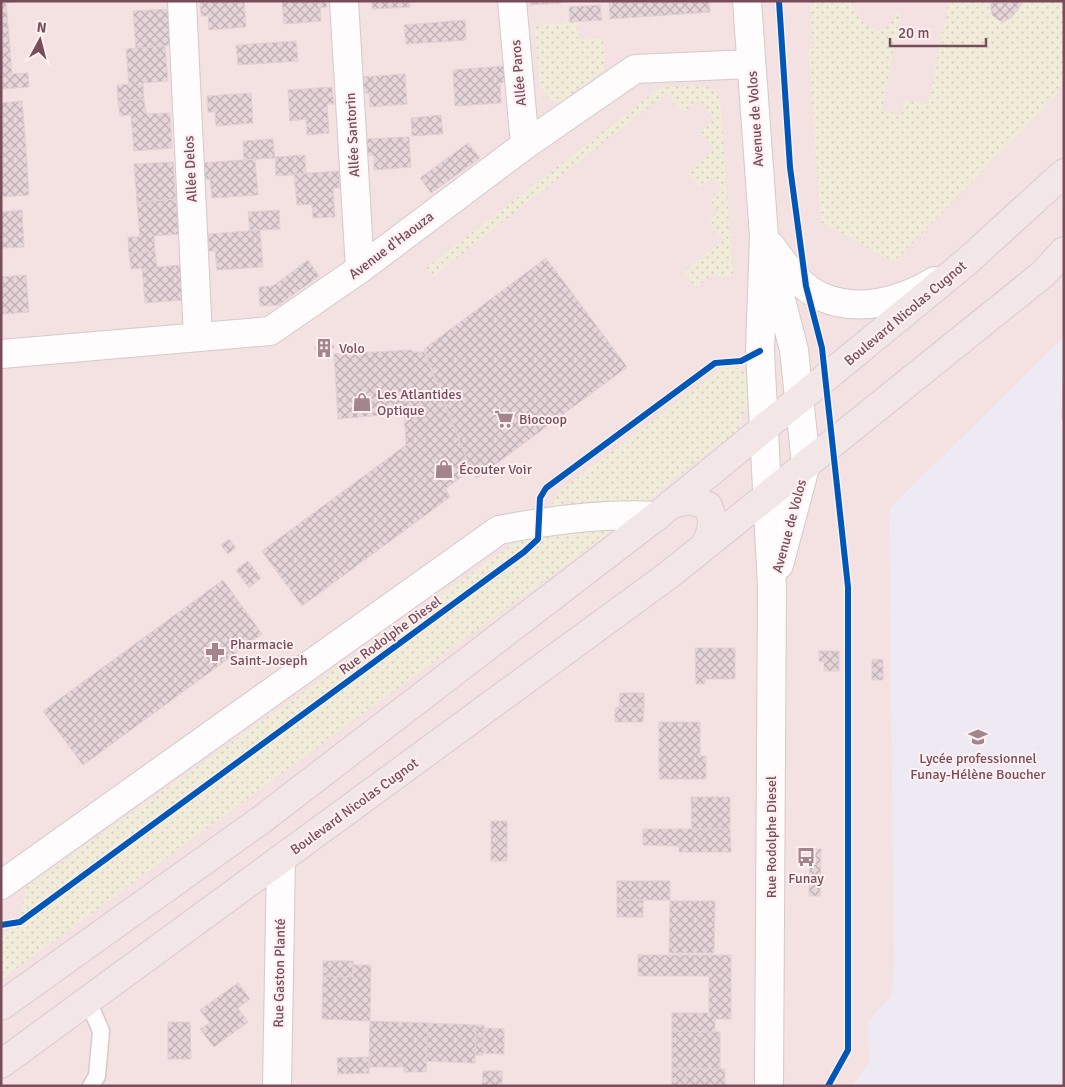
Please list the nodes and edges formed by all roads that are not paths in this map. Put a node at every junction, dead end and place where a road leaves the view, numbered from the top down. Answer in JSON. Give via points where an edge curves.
{"nodes":[{"id":1,"x":182,"y":1,"type":"edge"},
{"id":2,"x":344,"y":1,"type":"edge"},
{"id":3,"x":512,"y":1,"type":"edge"},
{"id":4,"x":747,"y":1,"type":"edge"},
{"id":5,"x":751,"y":64,"type":"junction"},
{"id":6,"x":524,"y":145,"type":"junction"},
{"id":7,"x":1064,"y":172,"type":"edge"},
{"id":8,"x":764,"y":237,"type":"junction"},
{"id":9,"x":1064,"y":251,"type":"edge"},
{"id":10,"x":964,"y":264,"type":"junction"},
{"id":11,"x":360,"y":270,"type":"junction"},
{"id":12,"x":198,"y":337,"type":"junction"},
{"id":13,"x":1,"y":354,"type":"edge"},
{"id":14,"x":800,"y":400,"type":"junction"},
{"id":15,"x":764,"y":429,"type":"junction"},
{"id":16,"x":806,"y":464,"type":"junction"},
{"id":17,"x":767,"y":496,"type":"junction"},
{"id":18,"x":664,"y":510,"type":"junction"},
{"id":19,"x":705,"y":546,"type":"junction"},
{"id":20,"x":772,"y":588,"type":"junction"},
{"id":21,"x":281,"y":860,"type":"junction"},
{"id":22,"x":1,"y":885,"type":"edge"},
{"id":23,"x":88,"y":1001,"type":"junction"},
{"id":24,"x":1,"y":1006,"type":"edge"},
{"id":25,"x":1,"y":1064,"type":"edge"},
{"id":26,"x":91,"y":1086,"type":"edge"},
{"id":27,"x":277,"y":1086,"type":"edge"},
{"id":28,"x":769,"y":1086,"type":"edge"}],
"edges":[{"from":1,"to":12,"type":"street","name":"Allée Delos"},
{"from":2,"to":11,"type":"street","name":"Allée Santorin"},
{"from":3,"to":6,"type":"street","name":"Allée Paros"},
{"from":4,"to":5,"type":"street","name":"Avenue de Volos"},
{"from":5,"to":6,"type":"street","name":"Avenue d'Haouza","via":[[635,69]]},
{"from":5,"to":8,"type":"street","name":"Avenue de Volos"},
{"from":6,"to":11,"type":"street","name":"Avenue d'Haouza"},
{"from":7,"to":10,"type":"main road","name":"Boulevard Nicolas Cugnot"},
{"from":8,"to":10,"type":"street","via":[[790,272],[821,297],[860,304],[882,303],[916,293]]},
{"from":8,"to":14,"type":"street","name":"Avenue de Volos","via":[[794,350]]},
{"from":8,"to":15,"type":"street","name":"Avenue de Volos","via":[[760,351]]},
{"from":9,"to":16,"type":"main road","name":"Boulevard Nicolas Cugnot","via":[[1043,274]]},
{"from":10,"to":14,"type":"main road","name":"Boulevard Nicolas Cugnot"},
{"from":11,"to":12,"type":"street","name":"Avenue d'Haouza","via":[[270,331]]},
{"from":12,"to":13,"type":"street","name":"Avenue d'Haouza"},
{"from":14,"to":15,"type":"main road","name":"Boulevard Nicolas Cugnot"},
{"from":14,"to":16,"type":"street","name":"Avenue de Volos"},
{"from":15,"to":17,"type":"street","name":"Avenue de Volos"},
{"from":15,"to":18,"type":"main road","name":"Boulevard Nicolas Cugnot"},
{"from":16,"to":17,"type":"main road","name":"Boulevard Nicolas Cugnot"},
{"from":16,"to":20,"type":"street","name":"Avenue de Volos"},
{"from":17,"to":19,"type":"main road","name":"Boulevard Nicolas Cugnot"},
{"from":17,"to":20,"type":"street","name":"Avenue de Volos"},
{"from":18,"to":19,"type":"main road","via":[[690,500],[708,506],[713,529]]},
{"from":18,"to":22,"type":"street","name":"Rue Rodolphe Diesel","via":[[539,522],[499,530]]},
{"from":18,"to":24,"type":"main road","name":"Boulevard Nicolas Cugnot","via":[[261,820]]},
{"from":19,"to":21,"type":"main road","name":"Boulevard Nicolas Cugnot"},
{"from":20,"to":28,"type":"street","name":"Rue Rodolphe Diesel"},
{"from":21,"to":23,"type":"main road","name":"Boulevard Nicolas Cugnot"},
{"from":21,"to":27,"type":"street","name":"Rue Gaston Planté"},
{"from":23,"to":25,"type":"main road","name":"Boulevard Nicolas Cugnot"},
{"from":23,"to":26,"type":"lane","via":[[101,1031],[97,1076]]}]}
